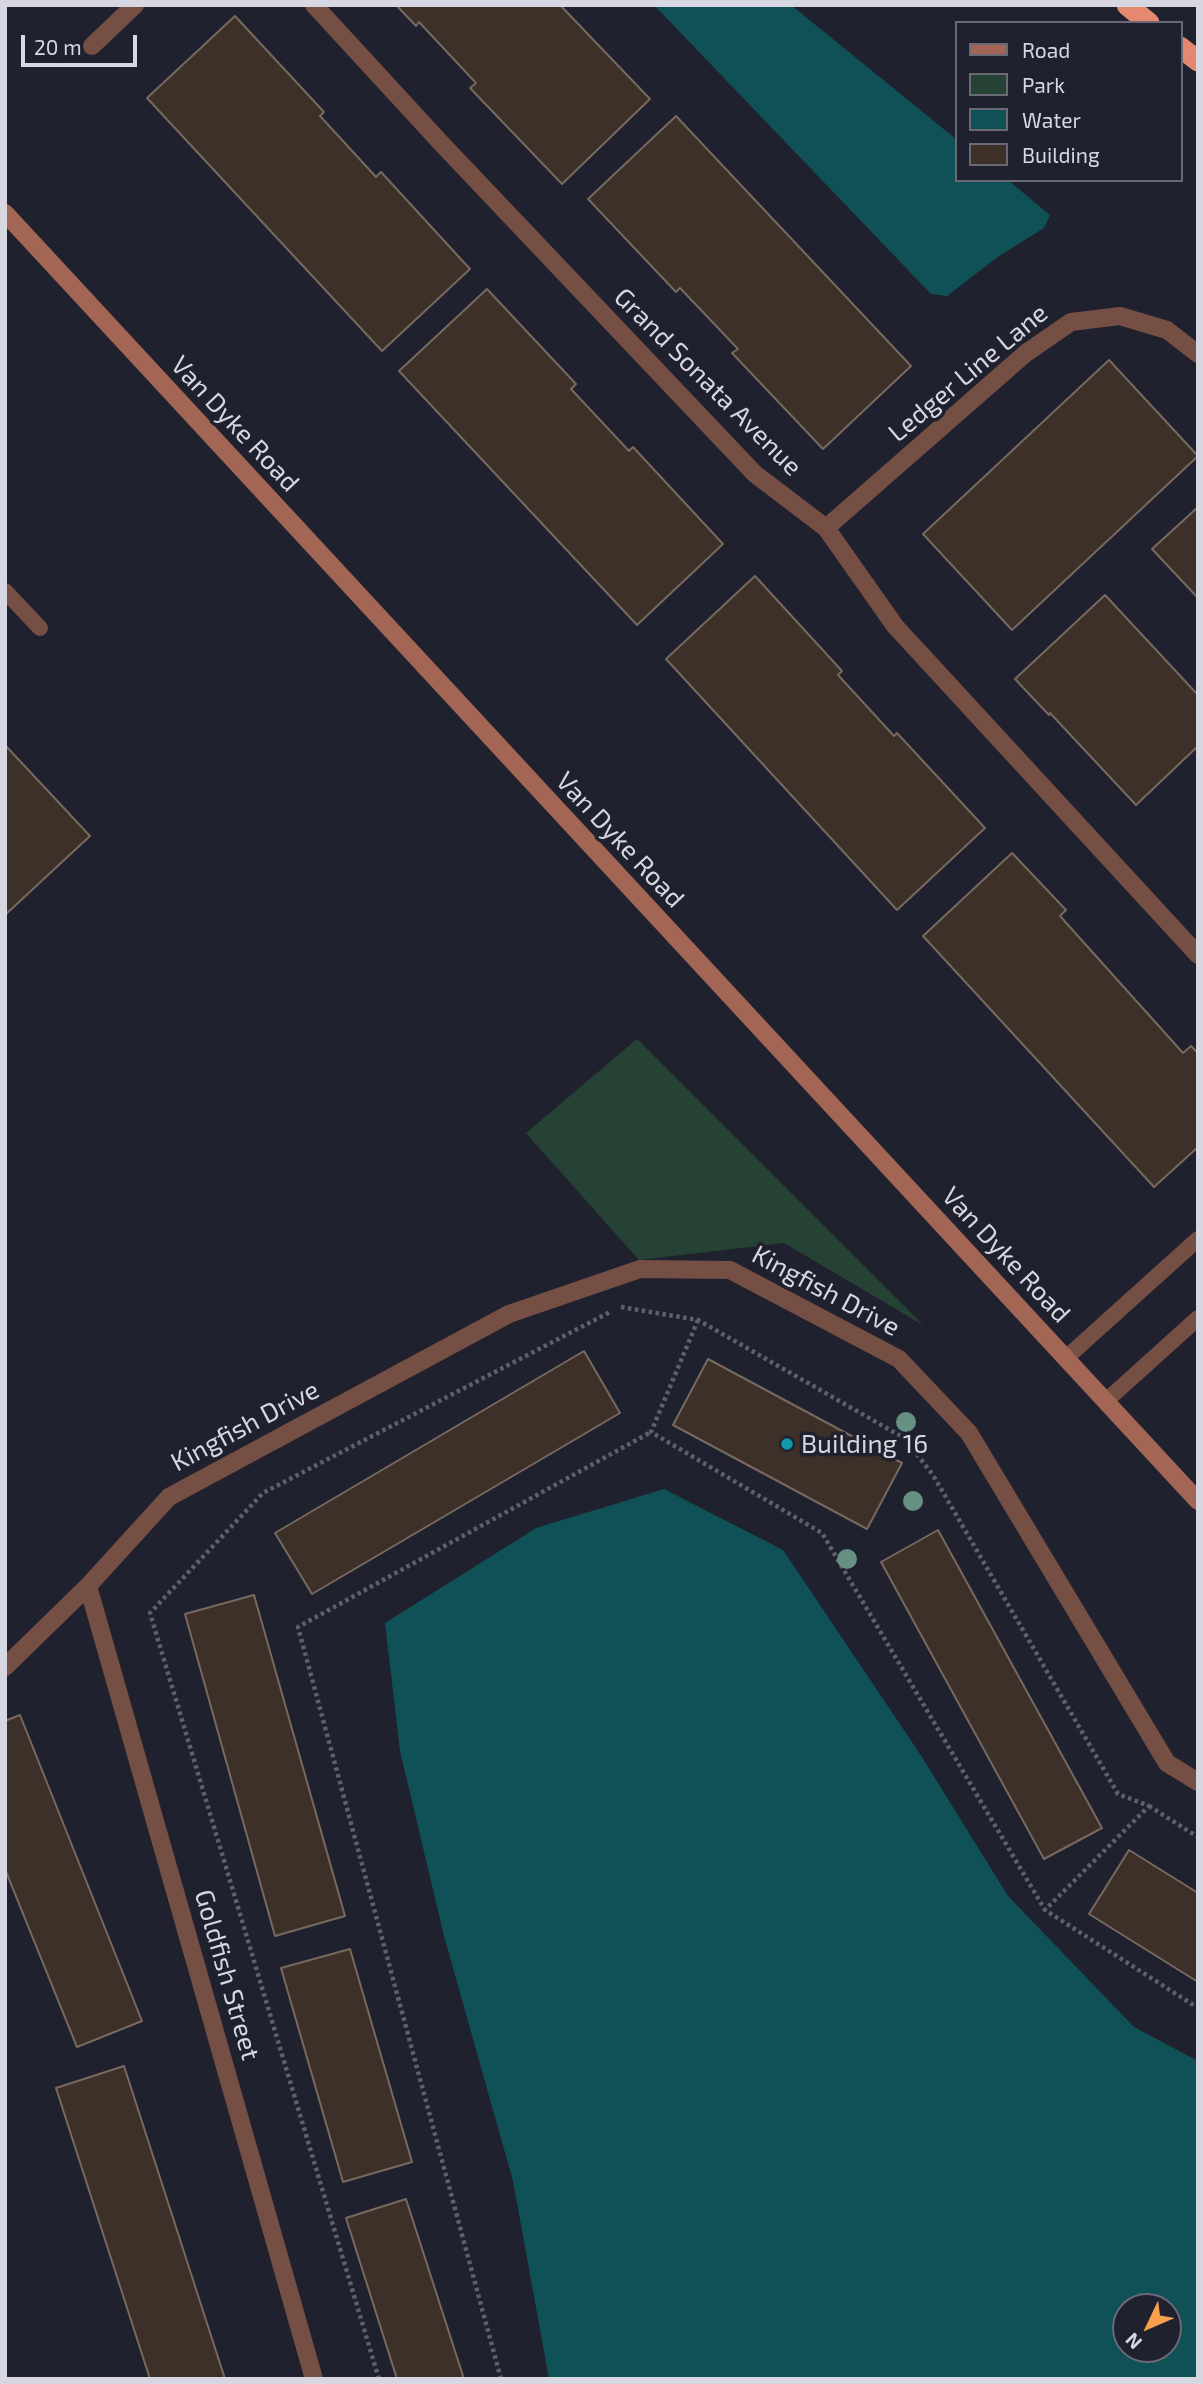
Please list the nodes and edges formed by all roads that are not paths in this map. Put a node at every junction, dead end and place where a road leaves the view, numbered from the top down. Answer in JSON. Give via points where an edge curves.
{"nodes":[{"id":1,"x":135,"y":5,"type":"edge"},
{"id":2,"x":314,"y":5,"type":"edge"},
{"id":3,"x":1127,"y":5,"type":"edge"},
{"id":4,"x":1147,"y":21,"type":"edge"},
{"id":5,"x":92,"y":46,"type":"dead end"},
{"id":6,"x":1182,"y":49,"type":"edge"},
{"id":7,"x":1198,"y":61,"type":"edge"},
{"id":8,"x":5,"y":213,"type":"edge"},
{"id":9,"x":1198,"y":354,"type":"edge"},
{"id":10,"x":826,"y":528,"type":"junction"},
{"id":11,"x":5,"y":591,"type":"edge"},
{"id":12,"x":40,"y":628,"type":"dead end"},
{"id":13,"x":1198,"y":955,"type":"edge"},
{"id":14,"x":1198,"y":1239,"type":"edge"},
{"id":15,"x":1198,"y":1318,"type":"edge"},
{"id":16,"x":1066,"y":1358,"type":"junction"},
{"id":17,"x":1106,"y":1401,"type":"junction"},
{"id":18,"x":1198,"y":1501,"type":"edge"},
{"id":19,"x":89,"y":1586,"type":"junction"},
{"id":20,"x":5,"y":1667,"type":"edge"},
{"id":21,"x":1198,"y":1782,"type":"edge"},
{"id":22,"x":314,"y":2379,"type":"edge"}],
"edges":[{"from":1,"to":5,"type":"street"},
{"from":2,"to":10,"type":"street","name":"Grand Sonata Avenue","via":[[755,474]]},
{"from":3,"to":4,"type":"highway"},
{"from":6,"to":7,"type":"highway"},
{"from":8,"to":16,"type":"main road","name":"Van Dyke Road"},
{"from":9,"to":10,"type":"street","name":"Ledger Line Lane","via":[[1167,330],[1120,316],[1071,322],[1026,353]]},
{"from":10,"to":13,"type":"street","name":"Grand Sonata Avenue","via":[[895,626]]},
{"from":11,"to":12,"type":"lane"},
{"from":14,"to":16,"type":"lane"},
{"from":15,"to":17,"type":"lane"},
{"from":16,"to":17,"type":"main road","name":"Van Dyke Road"},
{"from":17,"to":18,"type":"main road","name":"Van Dyke Road"},
{"from":19,"to":20,"type":"street","name":"Kingfish Drive"},
{"from":19,"to":21,"type":"street","name":"Kingfish Drive","via":[[169,1497],[509,1314],[640,1269],[730,1270],[899,1359],[970,1433],[1167,1763]]},
{"from":19,"to":22,"type":"street","name":"Goldfish Street"}]}
